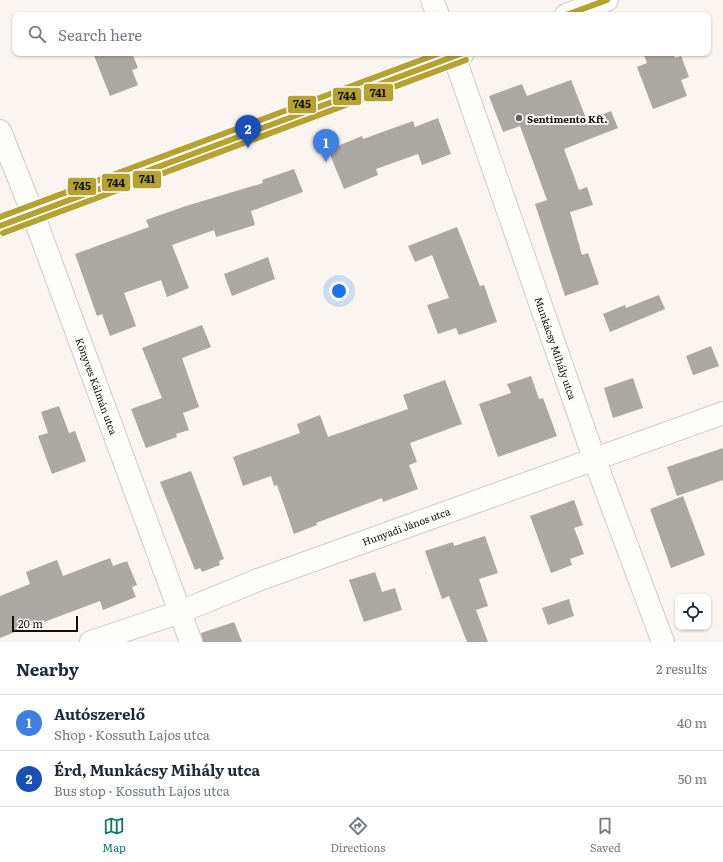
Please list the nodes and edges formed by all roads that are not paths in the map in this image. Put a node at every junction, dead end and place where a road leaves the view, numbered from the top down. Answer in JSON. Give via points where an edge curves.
{"nodes":[{"id":1,"x":432,"y":0,"type":"edge"},
{"id":2,"x":607,"y":0,"type":"edge"},
{"id":3,"x":437,"y":12,"type":"edge"},
{"id":4,"x":574,"y":12,"type":"edge"},
{"id":5,"x":452,"y":56,"type":"edge"},
{"id":6,"x":458,"y":56,"type":"edge"},
{"id":7,"x":0,"y":131,"type":"edge"},
{"id":8,"x":33,"y":214,"type":"junction"},
{"id":9,"x":0,"y":226,"type":"edge"},
{"id":10,"x":723,"y":413,"type":"edge"},
{"id":11,"x":594,"y":458,"type":"junction"},
{"id":12,"x":180,"y":612,"type":"junction"},
{"id":13,"x":91,"y":642,"type":"edge"},
{"id":14,"x":191,"y":642,"type":"edge"},
{"id":15,"x":663,"y":642,"type":"edge"}],
"edges":[{"from":1,"to":3,"type":"street"},
{"from":2,"to":4,"type":"street"},
{"from":5,"to":8,"type":"street"},
{"from":6,"to":11,"type":"street","name":"Munkácsy Mihály utca"},
{"from":7,"to":8,"type":"street","name":"Könyves Kálmán utca"},
{"from":8,"to":9,"type":"street"},
{"from":8,"to":12,"type":"street","name":"Könyves Kálmán utca"},
{"from":10,"to":11,"type":"street","name":"Hunyadi János utca"},
{"from":11,"to":12,"type":"street","name":"Hunyadi János utca","via":[[258,580]]},
{"from":11,"to":15,"type":"street","name":"Munkácsy Mihály utca"},
{"from":12,"to":13,"type":"street","name":"Hunyadi János utca"},
{"from":12,"to":14,"type":"street","name":"Könyves Kálmán utca"}]}
